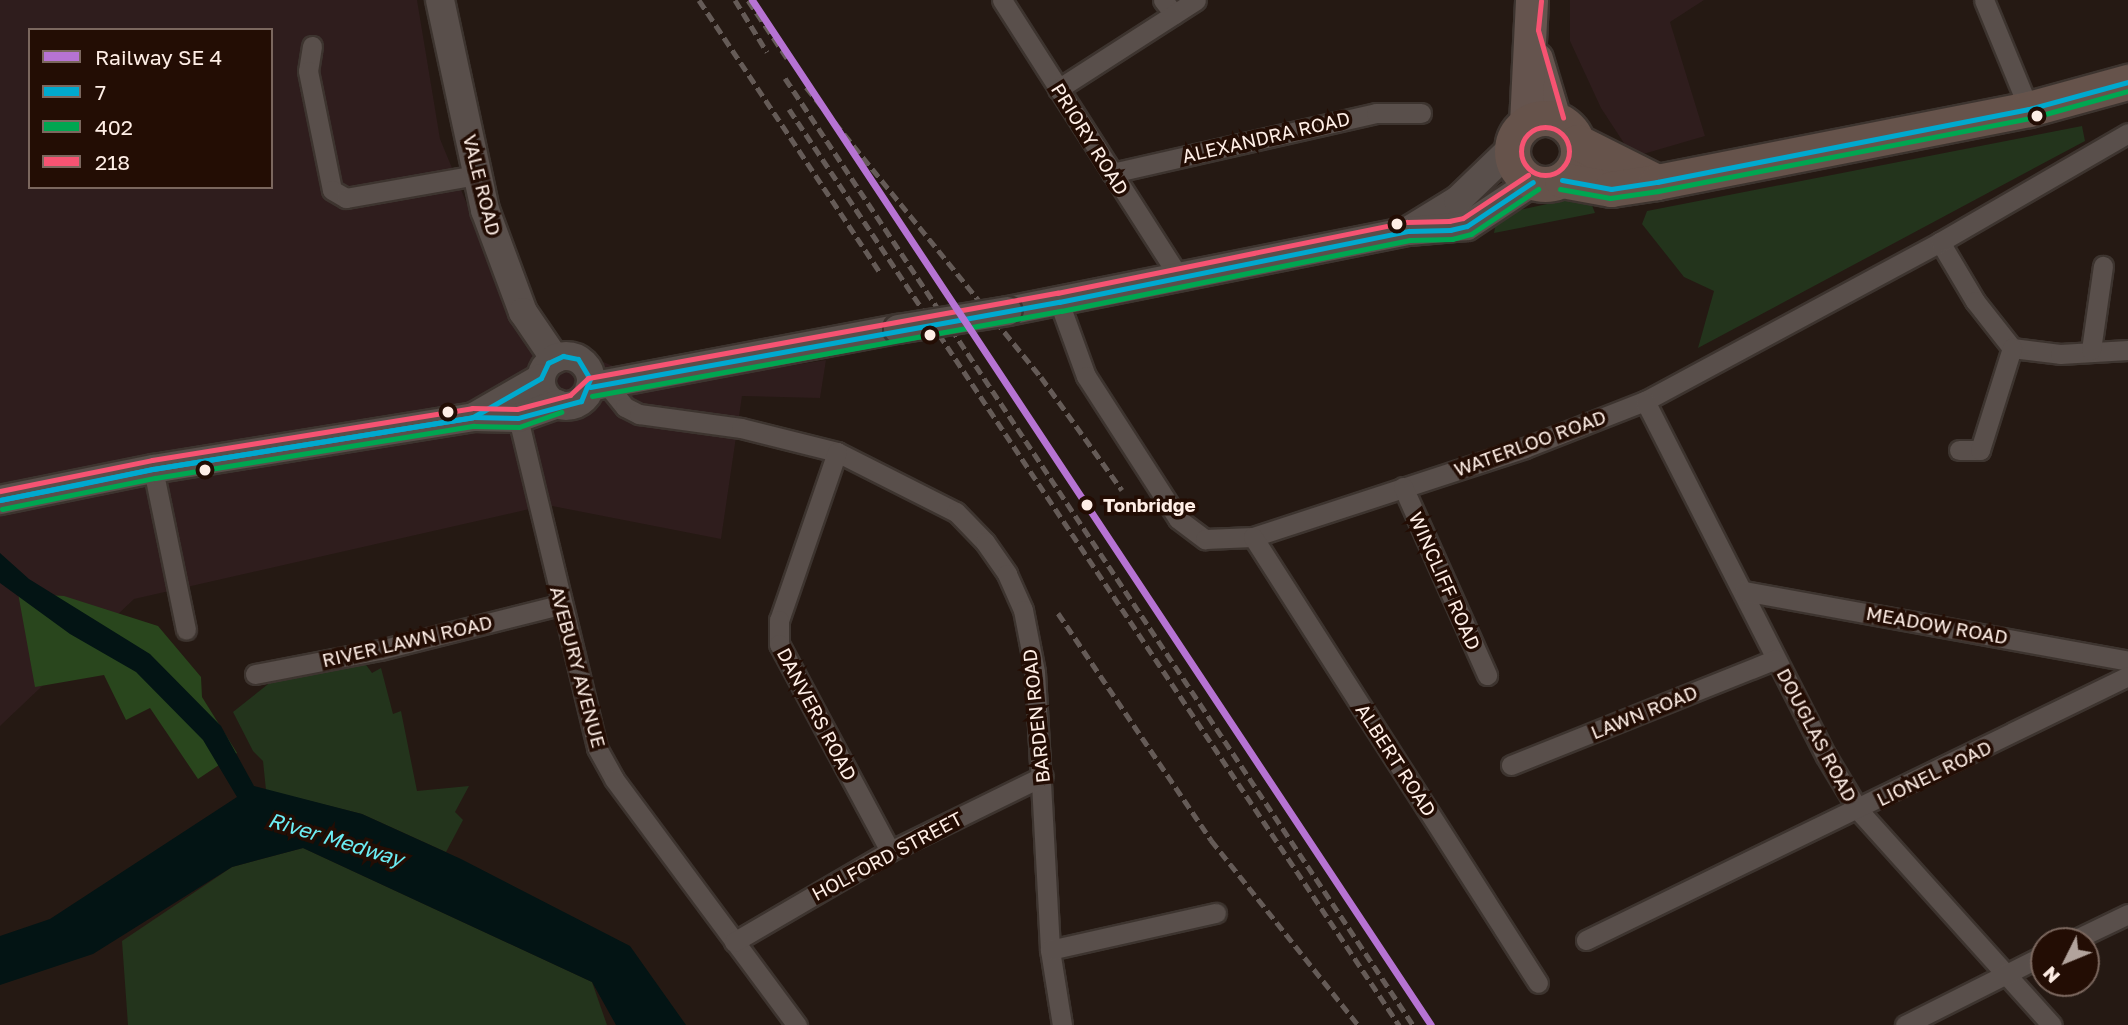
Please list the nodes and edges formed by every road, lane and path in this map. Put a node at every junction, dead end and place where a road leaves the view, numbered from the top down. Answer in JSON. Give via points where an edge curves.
{"nodes":[{"id":1,"x":440,"y":0,"type":"edge"},
{"id":2,"x":1002,"y":0,"type":"edge"},
{"id":3,"x":1196,"y":0,"type":"edge"},
{"id":4,"x":1984,"y":0,"type":"edge"},
{"id":5,"x":1169,"y":7,"type":"edge"},
{"id":6,"x":1530,"y":15,"type":"edge"},
{"id":7,"x":312,"y":46,"type":"dead end"},
{"id":8,"x":2128,"y":82,"type":"edge"},
{"id":9,"x":1058,"y":89,"type":"junction"},
{"id":10,"x":2084,"y":96,"type":"junction"},
{"id":11,"x":2128,"y":97,"type":"edge"},
{"id":12,"x":2029,"y":108,"type":"junction"},
{"id":13,"x":1421,"y":113,"type":"dead end"},
{"id":14,"x":1543,"y":133,"type":"junction"},
{"id":15,"x":2128,"y":133,"type":"edge"},
{"id":16,"x":1112,"y":173,"type":"junction"},
{"id":17,"x":476,"y":175,"type":"junction"},
{"id":18,"x":1547,"y":181,"type":"junction"},
{"id":19,"x":1657,"y":182,"type":"junction"},
{"id":20,"x":1409,"y":231,"type":"junction"},
{"id":21,"x":1940,"y":242,"type":"junction"},
{"id":22,"x":2103,"y":266,"type":"dead end"},
{"id":23,"x":1180,"y":278,"type":"junction"},
{"id":24,"x":1059,"y":302,"type":"junction"},
{"id":25,"x":2012,"y":348,"type":"junction"},
{"id":26,"x":2091,"y":350,"type":"junction"},
{"id":27,"x":2128,"y":350,"type":"edge"},
{"id":28,"x":548,"y":368,"type":"junction"},
{"id":29,"x":599,"y":387,"type":"junction"},
{"id":30,"x":1645,"y":401,"type":"junction"},
{"id":31,"x":558,"y":404,"type":"junction"},
{"id":32,"x":473,"y":417,"type":"junction"},
{"id":33,"x":518,"y":418,"type":"junction"},
{"id":34,"x":1959,"y":450,"type":"dead end"},
{"id":35,"x":837,"y":452,"type":"junction"},
{"id":36,"x":153,"y":470,"type":"junction"},
{"id":37,"x":1403,"y":487,"type":"junction"},
{"id":38,"x":0,"y":500,"type":"edge"},
{"id":39,"x":1253,"y":537,"type":"junction"},
{"id":40,"x":1744,"y":591,"type":"junction"},
{"id":41,"x":559,"y":605,"type":"junction"},
{"id":42,"x":186,"y":630,"type":"dead end"},
{"id":43,"x":1776,"y":659,"type":"junction"},
{"id":44,"x":2128,"y":661,"type":"edge"},
{"id":45,"x":255,"y":674,"type":"dead end"},
{"id":46,"x":1487,"y":675,"type":"dead end"},
{"id":47,"x":2128,"y":676,"type":"edge"},
{"id":48,"x":1511,"y":765,"type":"dead end"},
{"id":49,"x":1044,"y":776,"type":"junction"},
{"id":50,"x":1859,"y":811,"type":"junction"},
{"id":51,"x":890,"y":851,"type":"junction"},
{"id":52,"x":1216,"y":913,"type":"dead end"},
{"id":53,"x":2128,"y":914,"type":"edge"},
{"id":54,"x":2100,"y":928,"type":"edge"},
{"id":55,"x":1586,"y":940,"type":"dead end"},
{"id":56,"x":734,"y":942,"type":"junction"},
{"id":57,"x":1050,"y":950,"type":"junction"},
{"id":58,"x":2030,"y":962,"type":"edge"},
{"id":59,"x":2006,"y":974,"type":"junction"},
{"id":60,"x":1538,"y":982,"type":"dead end"},
{"id":61,"x":797,"y":1025,"type":"edge"},
{"id":62,"x":1062,"y":1025,"type":"edge"},
{"id":63,"x":1905,"y":1025,"type":"edge"},
{"id":64,"x":2052,"y":1025,"type":"edge"}],
"edges":[{"from":1,"to":17,"type":"main road","name":"VALE ROAD"},
{"from":2,"to":9,"type":"street","name":"PRIORY ROAD"},
{"from":3,"to":5,"type":"street"},
{"from":4,"to":12,"type":"street"},
{"from":5,"to":9,"type":"street"},
{"from":6,"to":14,"type":"main road"},
{"from":7,"to":17,"type":"street","via":[[308,71],[332,190],[346,198]]},
{"from":8,"to":10,"type":"highway"},
{"from":9,"to":16,"type":"street","name":"PRIORY ROAD"},
{"from":10,"to":11,"type":"highway"},
{"from":10,"to":12,"type":"highway"},
{"from":12,"to":19,"type":"highway"},
{"from":13,"to":16,"type":"street","name":"ALEXANDRA ROAD","via":[[1376,113]]},
{"from":14,"to":18,"type":"highway","via":[[1517,169]]},
{"from":14,"to":18,"type":"highway","via":[[1576,164]]},
{"from":14,"to":19,"type":"highway"},
{"from":14,"to":20,"type":"main road","via":[[1458,200]]},
{"from":15,"to":21,"type":"street","name":"WATERLOO ROAD"},
{"from":16,"to":23,"type":"street","name":"PRIORY ROAD"},
{"from":17,"to":28,"type":"main road","name":"VALE ROAD","via":[[514,292]]},
{"from":18,"to":19,"type":"highway","via":[[1611,189]]},
{"from":18,"to":20,"type":"main road","via":[[1467,226]]},
{"from":20,"to":23,"type":"main road"},
{"from":21,"to":25,"type":"street","via":[[1975,301]]},
{"from":21,"to":30,"type":"street","name":"WATERLOO ROAD"},
{"from":22,"to":26,"type":"street"},
{"from":23,"to":24,"type":"main road"},
{"from":24,"to":29,"type":"main road","bridge":true},
{"from":24,"to":39,"type":"street","name":"WATERLOO ROAD","via":[[1086,376],[1178,519],[1205,539]]},
{"from":25,"to":26,"type":"street","via":[[2060,354]]},
{"from":25,"to":34,"type":"street","via":[[1980,450]]},
{"from":26,"to":27,"type":"street"},
{"from":28,"to":29,"type":"main road","via":[[578,359]]},
{"from":28,"to":31,"type":"main road","via":[[545,394]]},
{"from":28,"to":32,"type":"main road"},
{"from":29,"to":31,"type":"main road","via":[[581,401]]},
{"from":29,"to":35,"type":"street","name":"BARDEN ROAD","via":[[639,414],[741,428]]},
{"from":30,"to":37,"type":"street","name":"WATERLOO ROAD","via":[[1525,448]]},
{"from":30,"to":40,"type":"street","name":"DOUGLAS ROAD"},
{"from":31,"to":33,"type":"main road"},
{"from":32,"to":33,"type":"main road"},
{"from":32,"to":36,"type":"main road"},
{"from":33,"to":41,"type":"street","name":"AVEBURY AVENUE"},
{"from":35,"to":49,"type":"street","name":"BARDEN ROAD","via":[[956,512],[1007,574],[1023,610],[1035,672]]},
{"from":35,"to":51,"type":"street","name":"DANVERS ROAD","via":[[779,620],[779,644]]},
{"from":36,"to":38,"type":"main road"},
{"from":36,"to":42,"type":"street"},
{"from":37,"to":39,"type":"street","name":"WATERLOO ROAD"},
{"from":37,"to":46,"type":"street","name":"WINCLIFF ROAD"},
{"from":39,"to":60,"type":"street","name":"ALBERT ROAD"},
{"from":40,"to":43,"type":"street","name":"DOUGLAS ROAD"},
{"from":40,"to":44,"type":"street","name":"MEADOW ROAD"},
{"from":41,"to":45,"type":"street","name":"RIVER LAWN ROAD","via":[[380,650]]},
{"from":41,"to":56,"type":"street","name":"AVEBURY AVENUE","via":[[597,748],[614,779]]},
{"from":43,"to":48,"type":"street","name":"LAWN ROAD"},
{"from":43,"to":50,"type":"street","name":"DOUGLAS ROAD"},
{"from":47,"to":50,"type":"street","name":"LIONEL ROAD"},
{"from":49,"to":51,"type":"street","name":"HOLFORD STREET"},
{"from":49,"to":57,"type":"street","name":"BARDEN ROAD"},
{"from":50,"to":55,"type":"street","name":"LIONEL ROAD"},
{"from":50,"to":59,"type":"street","name":"DOUGLAS ROAD"},
{"from":51,"to":56,"type":"street","name":"HOLFORD STREET"},
{"from":52,"to":57,"type":"street"},
{"from":53,"to":54,"type":"street"},
{"from":56,"to":61,"type":"street","name":"AVEBURY AVENUE"},
{"from":57,"to":62,"type":"street","name":"BARDEN ROAD"},
{"from":58,"to":59,"type":"street"},
{"from":59,"to":63,"type":"street"},
{"from":59,"to":64,"type":"street","name":"DOUGLAS ROAD"}]}
